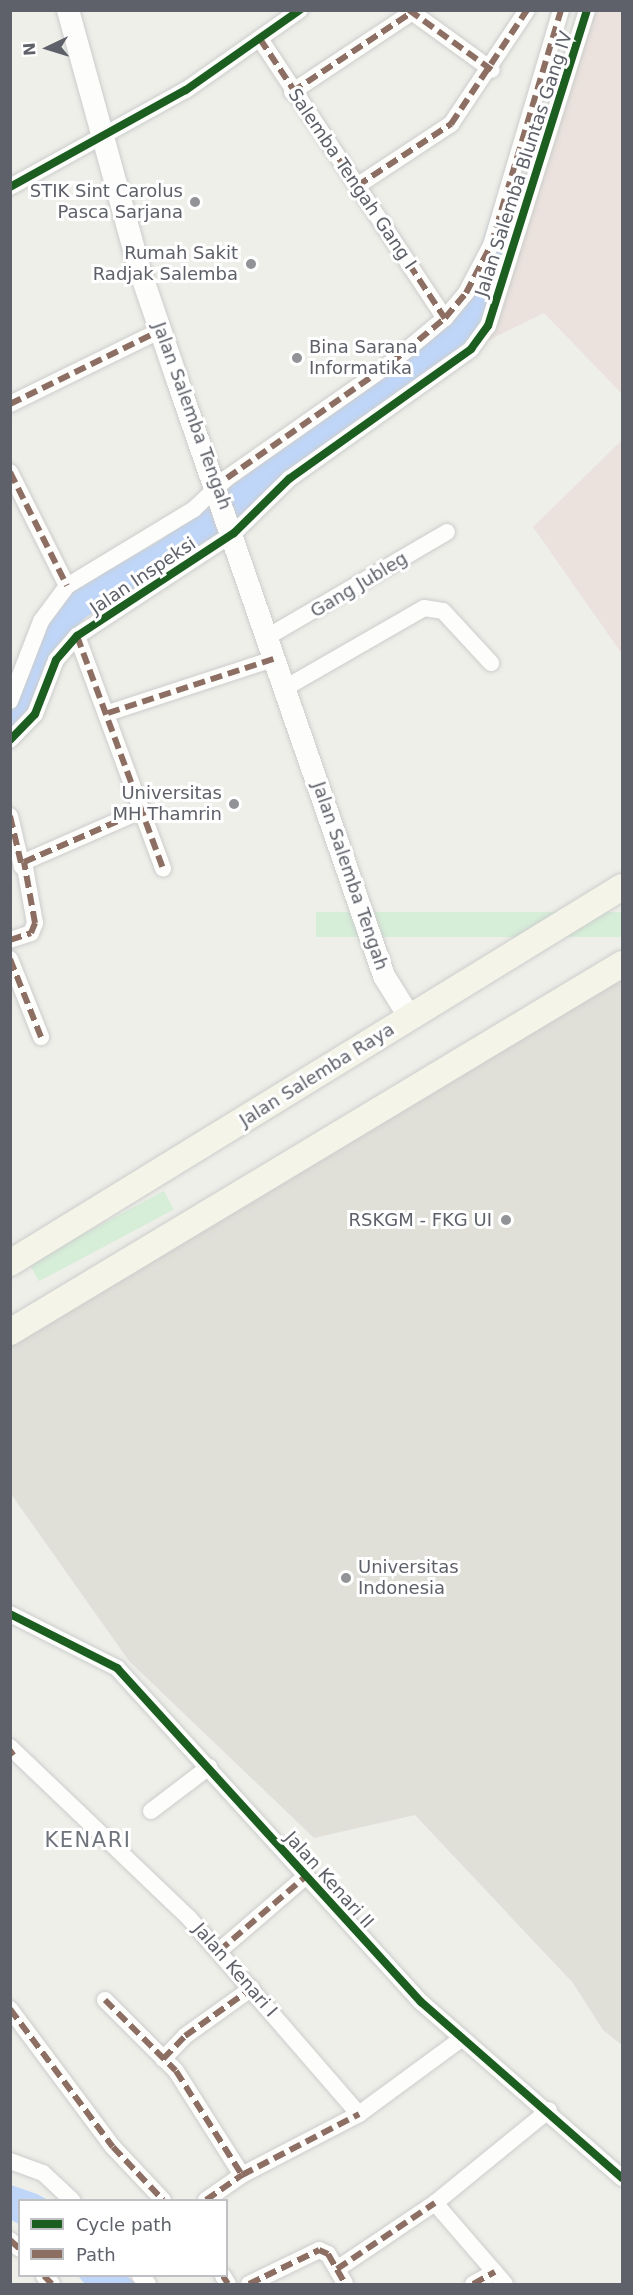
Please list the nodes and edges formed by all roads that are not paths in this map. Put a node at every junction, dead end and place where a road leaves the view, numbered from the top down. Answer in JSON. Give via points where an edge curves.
{"nodes":[{"id":1,"x":68,"y":10,"type":"edge"},
{"id":2,"x":300,"y":10,"type":"edge"},
{"id":3,"x":527,"y":10,"type":"edge"},
{"id":4,"x":561,"y":10,"type":"edge"},
{"id":5,"x":587,"y":10,"type":"edge"},
{"id":6,"x":410,"y":11,"type":"edge"},
{"id":7,"x":260,"y":39,"type":"junction"},
{"id":8,"x":492,"y":70,"type":"junction"},
{"id":9,"x":292,"y":92,"type":"junction"},
{"id":10,"x":103,"y":137,"type":"junction"},
{"id":11,"x":357,"y":186,"type":"junction"},
{"id":12,"x":10,"y":187,"type":"edge"},
{"id":13,"x":446,"y":318,"type":"junction"},
{"id":14,"x":488,"y":326,"type":"joint"},
{"id":15,"x":161,"y":330,"type":"junction"},
{"id":16,"x":10,"y":404,"type":"edge"},
{"id":17,"x":10,"y":472,"type":"edge"},
{"id":18,"x":220,"y":491,"type":"junction"},
{"id":19,"x":233,"y":530,"type":"junction"},
{"id":20,"x":447,"y":532,"type":"dead end"},
{"id":21,"x":67,"y":586,"type":"junction"},
{"id":22,"x":77,"y":636,"type":"junction"},
{"id":23,"x":273,"y":647,"type":"junction"},
{"id":24,"x":491,"y":663,"type":"dead end"},
{"id":25,"x":285,"y":688,"type":"junction"},
{"id":26,"x":10,"y":701,"type":"edge"},
{"id":27,"x":108,"y":713,"type":"junction"},
{"id":28,"x":10,"y":740,"type":"edge"},
{"id":29,"x":143,"y":810,"type":"junction"},
{"id":30,"x":10,"y":816,"type":"edge"},
{"id":31,"x":22,"y":867,"type":"junction"},
{"id":32,"x":163,"y":869,"type":"dead end"},
{"id":33,"x":622,"y":887,"type":"edge"},
{"id":34,"x":10,"y":940,"type":"edge"},
{"id":35,"x":10,"y":959,"type":"edge"},
{"id":36,"x":622,"y":964,"type":"edge"},
{"id":37,"x":410,"y":1018,"type":"junction"},
{"id":38,"x":41,"y":1037,"type":"dead end"},
{"id":39,"x":11,"y":1263,"type":"edge"},
{"id":40,"x":10,"y":1332,"type":"edge"},
{"id":41,"x":10,"y":1614,"type":"edge"},
{"id":42,"x":12,"y":1751,"type":"edge"},
{"id":43,"x":209,"y":1767,"type":"junction"},
{"id":44,"x":151,"y":1811,"type":"dead end"},
{"id":45,"x":305,"y":1877,"type":"junction"},
{"id":46,"x":219,"y":1951,"type":"junction"},
{"id":47,"x":252,"y":1988,"type":"junction"},
{"id":48,"x":105,"y":2000,"type":"dead end"},
{"id":49,"x":10,"y":2009,"type":"edge"},
{"id":50,"x":461,"y":2039,"type":"junction"},
{"id":51,"x":164,"y":2059,"type":"junction"},
{"id":52,"x":549,"y":2110,"type":"junction"},
{"id":53,"x":359,"y":2114,"type":"junction"},
{"id":54,"x":10,"y":2161,"type":"edge"},
{"id":55,"x":242,"y":2175,"type":"junction"},
{"id":56,"x":622,"y":2178,"type":"edge"},
{"id":57,"x":71,"y":2199,"type":"edge"},
{"id":58,"x":162,"y":2199,"type":"edge"},
{"id":59,"x":207,"y":2199,"type":"edge"},
{"id":60,"x":435,"y":2203,"type":"junction"},
{"id":61,"x":337,"y":2269,"type":"junction"},
{"id":62,"x":500,"y":2278,"type":"edge"},
{"id":63,"x":249,"y":2284,"type":"edge"},
{"id":64,"x":345,"y":2284,"type":"edge"},
{"id":65,"x":473,"y":2284,"type":"edge"}],
"edges":[{"from":1,"to":10,"type":"main road","name":"Jalan Salemba Tengah"},
{"from":2,"to":7,"type":"street"},
{"from":3,"to":8,"type":"street"},
{"from":4,"to":13,"type":"street","name":"Jalan Inspeksi","via":[[491,245]]},
{"from":5,"to":14,"type":"street","name":"Jalan Salemba Bluntas Gang IV"},
{"from":6,"to":8,"type":"street"},
{"from":6,"to":9,"type":"street"},
{"from":7,"to":9,"type":"street","name":"Salemba Tengah Gang I"},
{"from":7,"to":10,"type":"street"},
{"from":8,"to":11,"type":"street","via":[[451,124]]},
{"from":9,"to":11,"type":"street","name":"Salemba Tengah Gang I"},
{"from":10,"to":12,"type":"street"},
{"from":10,"to":15,"type":"main road","name":"Jalan Salemba Tengah"},
{"from":11,"to":13,"type":"street","name":"Salemba Tengah Gang I"},
{"from":13,"to":18,"type":"street","name":"Jalan Inspeksi"},
{"from":14,"to":19,"type":"street","name":"Jalan Inspeksi","via":[[445,369],[289,479]]},
{"from":15,"to":16,"type":"street"},
{"from":15,"to":18,"type":"main road","name":"Jalan Salemba Tengah"},
{"from":17,"to":21,"type":"street"},
{"from":18,"to":19,"type":"main road","name":"Jalan Salemba Tengah"},
{"from":18,"to":21,"type":"street","name":"Jalan Inspeksi","via":[[131,551]]},
{"from":19,"to":22,"type":"street","name":"Jalan Inspeksi"},
{"from":19,"to":23,"type":"main road","name":"Jalan Salemba Tengah"},
{"from":20,"to":23,"type":"street","name":"Gang Jubleg"},
{"from":21,"to":26,"type":"street","name":"Jalan Inspeksi","via":[[41,621]]},
{"from":22,"to":27,"type":"street"},
{"from":22,"to":28,"type":"street","name":"Jalan Inspeksi","via":[[56,660],[35,714]]},
{"from":23,"to":25,"type":"main road","name":"Jalan Salemba Tengah"},
{"from":23,"to":27,"type":"street","name":"Gang Jubleg"},
{"from":24,"to":25,"type":"street","via":[[443,611],[424,608]]},
{"from":25,"to":37,"type":"main road","name":"Jalan Salemba Tengah","via":[[384,976]]},
{"from":27,"to":29,"type":"street"},
{"from":29,"to":31,"type":"street","via":[[28,859]]},
{"from":29,"to":32,"type":"street"},
{"from":30,"to":31,"type":"street"},
{"from":31,"to":34,"type":"street","via":[[35,924],[31,933]]},
{"from":33,"to":37,"type":"main road","name":"Jalan Salemba Raya"},
{"from":35,"to":38,"type":"street"},
{"from":36,"to":40,"type":"main road"},
{"from":37,"to":39,"type":"main road","name":"Jalan Salemba Raya"},
{"from":41,"to":43,"type":"street","name":"Jalan Kenari II","via":[[117,1668]]},
{"from":42,"to":46,"type":"street","name":"Jalan Kenari I"},
{"from":43,"to":44,"type":"street"},
{"from":43,"to":45,"type":"street","name":"Jalan Kenari II"},
{"from":45,"to":46,"type":"street"},
{"from":45,"to":50,"type":"street","name":"Jalan Kenari II"},
{"from":46,"to":47,"type":"street","name":"Jalan Kenari I"},
{"from":47,"to":51,"type":"street","via":[[185,2036]]},
{"from":47,"to":53,"type":"street","name":"Jalan Kenari I"},
{"from":48,"to":51,"type":"street"},
{"from":49,"to":58,"type":"street","via":[[113,2147]]},
{"from":50,"to":52,"type":"street","name":"Jalan Kenari II"},
{"from":50,"to":53,"type":"street"},
{"from":51,"to":55,"type":"street","via":[[191,2092]]},
{"from":52,"to":56,"type":"street","name":"Jalan Kenari II"},
{"from":52,"to":60,"type":"street"},
{"from":53,"to":55,"type":"street"},
{"from":54,"to":57,"type":"street","via":[[43,2173]]},
{"from":55,"to":59,"type":"street"},
{"from":60,"to":61,"type":"street"},
{"from":60,"to":62,"type":"street"},
{"from":61,"to":63,"type":"street","via":[[328,2254],[311,2251]]},
{"from":61,"to":64,"type":"street"},
{"from":62,"to":65,"type":"street"}]}
